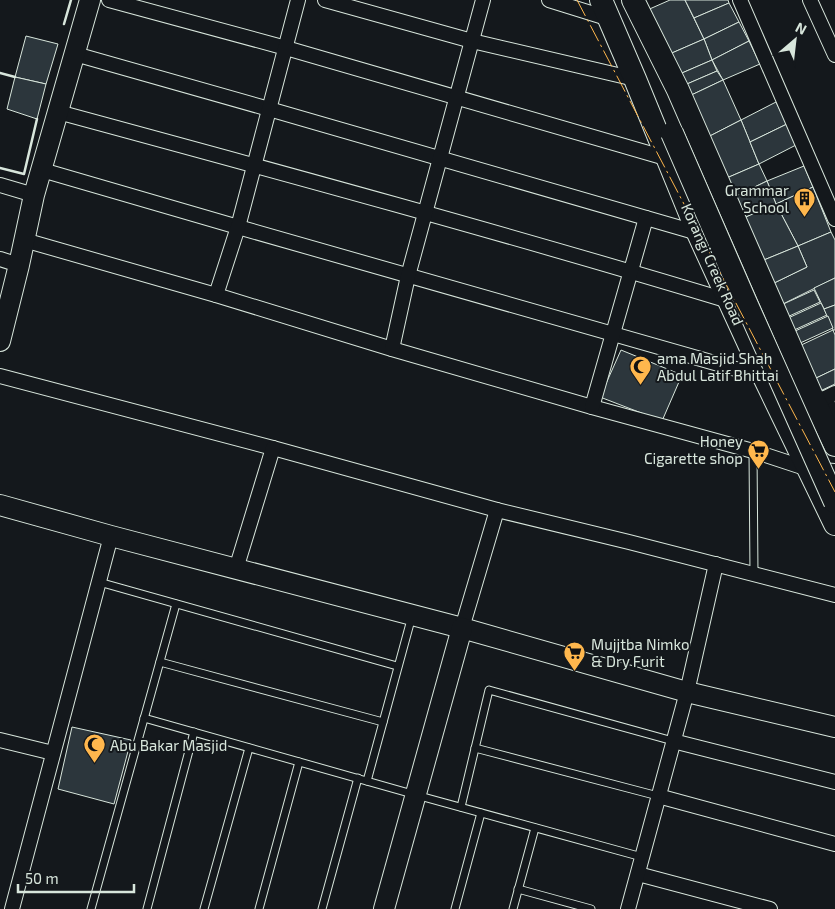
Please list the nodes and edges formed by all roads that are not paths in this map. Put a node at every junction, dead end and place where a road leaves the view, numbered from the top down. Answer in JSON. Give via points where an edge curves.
{"nodes":[{"id":1,"x":90,"y":0,"type":"edge"},
{"id":2,"x":109,"y":0,"type":"edge"},
{"id":3,"x":298,"y":0,"type":"edge"},
{"id":4,"x":325,"y":0,"type":"edge"},
{"id":5,"x":483,"y":0,"type":"edge"},
{"id":6,"x":549,"y":0,"type":"edge"},
{"id":7,"x":633,"y":0,"type":"edge"},
{"id":8,"x":740,"y":0,"type":"edge"},
{"id":9,"x":810,"y":0,"type":"edge"},
{"id":10,"x":605,"y":9,"type":"edge"},
{"id":11,"x":472,"y":41,"type":"junction"},
{"id":12,"x":286,"y":48,"type":"junction"},
{"id":13,"x":75,"y":54,"type":"junction"},
{"id":14,"x":835,"y":55,"type":"edge"},
{"id":15,"x":635,"y":79,"type":"junction"},
{"id":16,"x":678,"y":90,"type":"junction"},
{"id":17,"x":456,"y":97,"type":"junction"},
{"id":18,"x":645,"y":103,"type":"junction"},
{"id":19,"x":269,"y":109,"type":"junction"},
{"id":20,"x":58,"y":112,"type":"junction"},
{"id":21,"x":672,"y":132,"type":"junction"},
{"id":22,"x":440,"y":158,"type":"junction"},
{"id":23,"x":669,"y":159,"type":"junction"},
{"id":24,"x":254,"y":165,"type":"junction"},
{"id":25,"x":42,"y":170,"type":"junction"},
{"id":26,"x":0,"y":185,"type":"edge"},
{"id":27,"x":34,"y":195,"type":"junction"},
{"id":28,"x":425,"y":213,"type":"junction"},
{"id":29,"x":646,"y":218,"type":"junction"},
{"id":30,"x":835,"y":219,"type":"edge"},
{"id":31,"x":238,"y":228,"type":"junction"},
{"id":32,"x":698,"y":233,"type":"junction"},
{"id":33,"x":24,"y":240,"type":"junction"},
{"id":34,"x":10,"y":262,"type":"edge"},
{"id":35,"x":632,"y":272,"type":"junction"},
{"id":36,"x":408,"y":276,"type":"junction"},
{"id":37,"x":216,"y":295,"type":"junction"},
{"id":38,"x":729,"y":301,"type":"junction"},
{"id":39,"x":1,"y":335,"type":"edge"},
{"id":40,"x":613,"y":335,"type":"junction"},
{"id":41,"x":392,"y":349,"type":"junction"},
{"id":42,"x":0,"y":376,"type":"edge"},
{"id":43,"x":764,"y":378,"type":"junction"},
{"id":44,"x":825,"y":398,"type":"edge"},
{"id":45,"x":592,"y":407,"type":"junction"},
{"id":46,"x":835,"y":418,"type":"edge"},
{"id":47,"x":835,"y":444,"type":"edge"},
{"id":48,"x":273,"y":448,"type":"junction"},
{"id":49,"x":753,"y":452,"type":"junction"},
{"id":50,"x":808,"y":469,"type":"junction"},
{"id":51,"x":835,"y":471,"type":"edge"},
{"id":52,"x":835,"y":502,"type":"edge"},
{"id":53,"x":0,"y":505,"type":"edge"},
{"id":54,"x":497,"y":510,"type":"junction"},
{"id":55,"x":835,"y":524,"type":"edge"},
{"id":56,"x":111,"y":536,"type":"junction"},
{"id":57,"x":716,"y":564,"type":"junction"},
{"id":58,"x":236,"y":569,"type":"junction"},
{"id":59,"x":754,"y":574,"type":"junction"},
{"id":60,"x":99,"y":582,"type":"junction"},
{"id":61,"x":835,"y":595,"type":"edge"},
{"id":62,"x":176,"y":604,"type":"junction"},
{"id":63,"x":412,"y":616,"type":"junction"},
{"id":64,"x":462,"y":628,"type":"junction"},
{"id":65,"x":160,"y":662,"type":"junction"},
{"id":66,"x":398,"y":666,"type":"junction"},
{"id":67,"x":687,"y":692,"type":"junction"},
{"id":68,"x":144,"y":718,"type":"junction"},
{"id":69,"x":383,"y":722,"type":"junction"},
{"id":70,"x":835,"y":727,"type":"edge"},
{"id":71,"x":194,"y":732,"type":"junction"},
{"id":72,"x":0,"y":740,"type":"edge"},
{"id":73,"x":674,"y":741,"type":"junction"},
{"id":74,"x":249,"y":748,"type":"junction"},
{"id":75,"x":475,"y":748,"type":"junction"},
{"id":76,"x":53,"y":754,"type":"junction"},
{"id":77,"x":298,"y":762,"type":"junction"},
{"id":78,"x":358,"y":778,"type":"junction"},
{"id":79,"x":367,"y":781,"type":"junction"},
{"id":80,"x":835,"y":782,"type":"edge"},
{"id":81,"x":416,"y":795,"type":"junction"},
{"id":82,"x":658,"y":796,"type":"junction"},
{"id":83,"x":461,"y":807,"type":"junction"},
{"id":84,"x":481,"y":813,"type":"junction"},
{"id":85,"x":535,"y":828,"type":"junction"},
{"id":86,"x":835,"y":844,"type":"edge"},
{"id":87,"x":642,"y":857,"type":"junction"},
{"id":88,"x":638,"y":874,"type":"junction"},
{"id":89,"x":518,"y":889,"type":"junction"},
{"id":90,"x":566,"y":906,"type":"edge"},
{"id":91,"x":12,"y":909,"type":"edge"},
{"id":92,"x":91,"y":909,"type":"edge"},
{"id":93,"x":147,"y":909,"type":"edge"},
{"id":94,"x":204,"y":909,"type":"edge"},
{"id":95,"x":259,"y":909,"type":"edge"},
{"id":96,"x":322,"y":909,"type":"edge"},
{"id":97,"x":384,"y":909,"type":"edge"},
{"id":98,"x":455,"y":909,"type":"edge"},
{"id":99,"x":513,"y":909,"type":"edge"},
{"id":100,"x":591,"y":909,"type":"edge"},
{"id":101,"x":628,"y":909,"type":"edge"},
{"id":102,"x":770,"y":909,"type":"edge"}],
"edges":[{"from":1,"to":13,"type":"street"},
{"from":2,"to":12,"type":"street"},
{"from":3,"to":12,"type":"street"},
{"from":4,"to":11,"type":"street"},
{"from":5,"to":11,"type":"street"},
{"from":6,"to":10,"type":"street"},
{"from":7,"to":16,"type":"main road"},
{"from":8,"to":30,"type":"street"},
{"from":9,"to":14,"type":"street"},
{"from":10,"to":15,"type":"main road","name":"Korangi Creek Road"},
{"from":11,"to":15,"type":"street"},
{"from":11,"to":17,"type":"street"},
{"from":12,"to":17,"type":"street"},
{"from":12,"to":19,"type":"street"},
{"from":13,"to":19,"type":"street"},
{"from":13,"to":20,"type":"street"},
{"from":15,"to":18,"type":"main road","name":"Korangi Creek Road"},
{"from":16,"to":21,"type":"main road"},
{"from":16,"to":44,"type":"main road"},
{"from":17,"to":22,"type":"street"},
{"from":17,"to":23,"type":"street"},
{"from":18,"to":21,"type":"main road"},
{"from":18,"to":23,"type":"main road","name":"Korangi Creek Road"},
{"from":19,"to":22,"type":"street"},
{"from":19,"to":24,"type":"street"},
{"from":20,"to":24,"type":"street"},
{"from":20,"to":25,"type":"street"},
{"from":21,"to":52,"type":"main road","bridge":true},
{"from":22,"to":28,"type":"street"},
{"from":22,"to":29,"type":"street"},
{"from":23,"to":32,"type":"main road","name":"Korangi Creek Road"},
{"from":24,"to":28,"type":"street"},
{"from":24,"to":31,"type":"street"},
{"from":25,"to":27,"type":"street"},
{"from":25,"to":31,"type":"street"},
{"from":26,"to":27,"type":"street"},
{"from":27,"to":33,"type":"street"},
{"from":28,"to":35,"type":"street"},
{"from":28,"to":36,"type":"street"},
{"from":29,"to":32,"type":"street"},
{"from":29,"to":35,"type":"street"},
{"from":31,"to":36,"type":"street"},
{"from":31,"to":37,"type":"street"},
{"from":32,"to":38,"type":"main road","name":"Korangi Creek Road"},
{"from":33,"to":34,"type":"street"},
{"from":33,"to":37,"type":"street"},
{"from":34,"to":39,"type":"street"},
{"from":35,"to":38,"type":"street"},
{"from":35,"to":40,"type":"street"},
{"from":36,"to":40,"type":"street"},
{"from":36,"to":41,"type":"street"},
{"from":37,"to":41,"type":"street"},
{"from":38,"to":43,"type":"main road","name":"Korangi Creek Road"},
{"from":40,"to":43,"type":"street"},
{"from":40,"to":45,"type":"street"},
{"from":41,"to":45,"type":"street"},
{"from":42,"to":48,"type":"street"},
{"from":43,"to":50,"type":"main road","name":"Korangi Creek Road"},
{"from":44,"to":46,"type":"street"},
{"from":44,"to":47,"type":"main road"},
{"from":45,"to":49,"type":"street"},
{"from":48,"to":54,"type":"street"},
{"from":48,"to":58,"type":"street"},
{"from":49,"to":50,"type":"street"},
{"from":49,"to":59,"type":"lane"},
{"from":50,"to":51,"type":"street"},
{"from":50,"to":55,"type":"main road","name":"Korangi Creek Road"},
{"from":53,"to":56,"type":"street"},
{"from":54,"to":57,"type":"street"},
{"from":54,"to":64,"type":"street"},
{"from":56,"to":58,"type":"street"},
{"from":56,"to":60,"type":"street"},
{"from":57,"to":59,"type":"street"},
{"from":57,"to":67,"type":"street"},
{"from":58,"to":63,"type":"street"},
{"from":59,"to":61,"type":"street"},
{"from":60,"to":62,"type":"lane"},
{"from":60,"to":76,"type":"street"},
{"from":62,"to":65,"type":"lane"},
{"from":62,"to":66,"type":"lane"},
{"from":63,"to":64,"type":"street"},
{"from":63,"to":66,"type":"lane"},
{"from":64,"to":67,"type":"street"},
{"from":64,"to":81,"type":"street"},
{"from":65,"to":68,"type":"lane"},
{"from":65,"to":69,"type":"lane"},
{"from":66,"to":69,"type":"lane"},
{"from":67,"to":70,"type":"street"},
{"from":67,"to":73,"type":"street"},
{"from":68,"to":71,"type":"lane"},
{"from":68,"to":92,"type":"lane"},
{"from":69,"to":79,"type":"lane"},
{"from":71,"to":74,"type":"lane"},
{"from":71,"to":93,"type":"lane"},
{"from":72,"to":76,"type":"street"},
{"from":73,"to":75,"type":"lane","via":[[489,690]]},
{"from":73,"to":80,"type":"street"},
{"from":73,"to":82,"type":"street"},
{"from":74,"to":77,"type":"lane"},
{"from":74,"to":94,"type":"lane"},
{"from":75,"to":82,"type":"lane"},
{"from":75,"to":83,"type":"lane"},
{"from":76,"to":91,"type":"street"},
{"from":77,"to":78,"type":"lane"},
{"from":77,"to":95,"type":"lane"},
{"from":78,"to":79,"type":"lane"},
{"from":78,"to":96,"type":"lane"},
{"from":79,"to":81,"type":"lane"},
{"from":81,"to":83,"type":"lane"},
{"from":81,"to":97,"type":"street"},
{"from":82,"to":86,"type":"street"},
{"from":82,"to":87,"type":"street"},
{"from":83,"to":84,"type":"lane"},
{"from":84,"to":85,"type":"lane"},
{"from":84,"to":98,"type":"lane"},
{"from":85,"to":87,"type":"lane"},
{"from":85,"to":89,"type":"lane"},
{"from":87,"to":88,"type":"street"},
{"from":88,"to":101,"type":"street"},
{"from":88,"to":102,"type":"street"},
{"from":89,"to":90,"type":"lane"},
{"from":89,"to":99,"type":"lane"},
{"from":90,"to":100,"type":"lane"}]}
